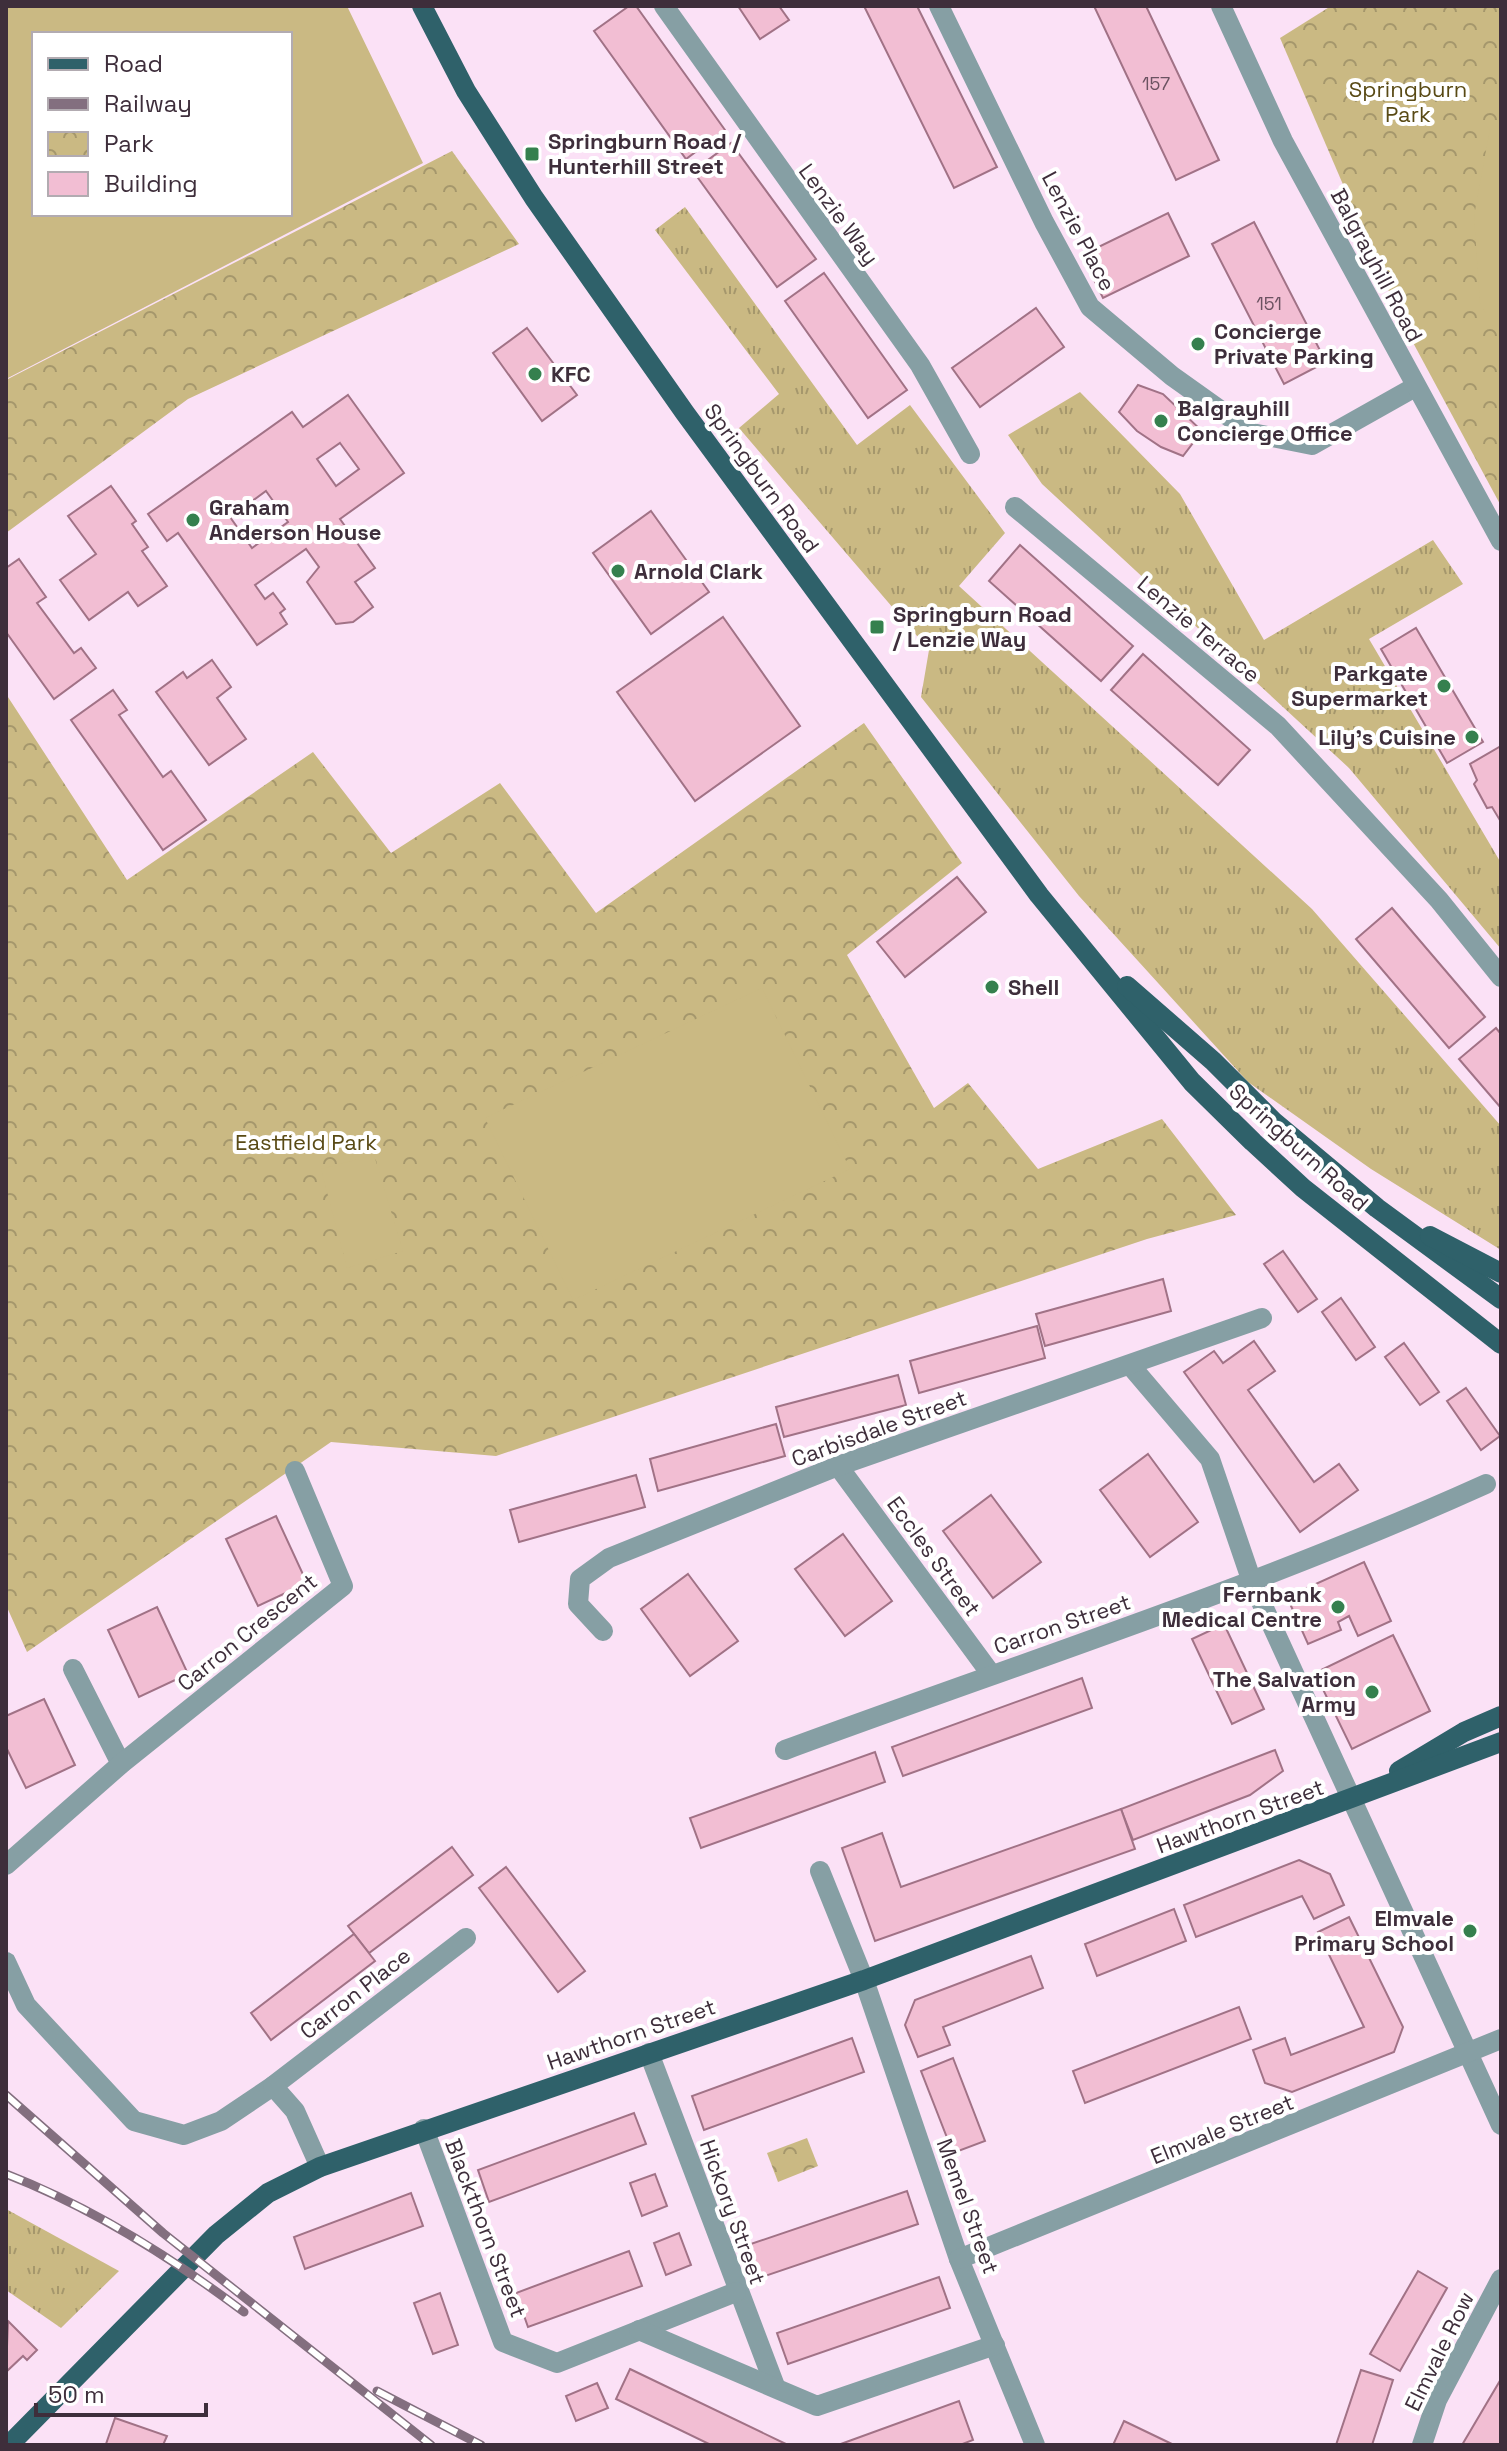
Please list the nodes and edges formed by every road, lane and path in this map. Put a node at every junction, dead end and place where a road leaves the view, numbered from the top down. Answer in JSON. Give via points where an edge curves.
{"nodes":[{"id":1,"x":422,"y":6,"type":"edge"},
{"id":2,"x":664,"y":6,"type":"edge"},
{"id":3,"x":939,"y":6,"type":"edge"},
{"id":4,"x":1221,"y":6,"type":"edge"},
{"id":5,"x":1415,"y":387,"type":"junction"},
{"id":6,"x":970,"y":454,"type":"dead end"},
{"id":7,"x":1015,"y":507,"type":"dead end"},
{"id":8,"x":1501,"y":541,"type":"edge"},
{"id":9,"x":1093,"y":957,"type":"junction"},
{"id":10,"x":1501,"y":977,"type":"edge"},
{"id":11,"x":1377,"y":1208,"type":"junction"},
{"id":12,"x":1501,"y":1273,"type":"edge"},
{"id":13,"x":1501,"y":1299,"type":"edge"},
{"id":14,"x":1262,"y":1318,"type":"dead end"},
{"id":15,"x":1501,"y":1344,"type":"edge"},
{"id":16,"x":1130,"y":1365,"type":"junction"},
{"id":17,"x":838,"y":1466,"type":"junction"},
{"id":18,"x":295,"y":1471,"type":"dead end"},
{"id":19,"x":1486,"y":1484,"type":"dead end"},
{"id":20,"x":1252,"y":1582,"type":"junction"},
{"id":21,"x":603,"y":1631,"type":"dead end"},
{"id":22,"x":73,"y":1669,"type":"dead end"},
{"id":23,"x":991,"y":1674,"type":"junction"},
{"id":24,"x":1501,"y":1716,"type":"edge"},
{"id":25,"x":1501,"y":1742,"type":"edge"},
{"id":26,"x":785,"y":1750,"type":"dead end"},
{"id":27,"x":121,"y":1764,"type":"junction"},
{"id":28,"x":1352,"y":1800,"type":"junction"},
{"id":29,"x":6,"y":1865,"type":"edge"},
{"id":30,"x":820,"y":1871,"type":"dead end"},
{"id":31,"x":466,"y":1938,"type":"dead end"},
{"id":32,"x":6,"y":1962,"type":"edge"},
{"id":33,"x":864,"y":1980,"type":"junction"},
{"id":34,"x":1501,"y":2039,"type":"edge"},
{"id":35,"x":649,"y":2053,"type":"junction"},
{"id":36,"x":1466,"y":2055,"type":"junction"},
{"id":37,"x":273,"y":2086,"type":"junction"},
{"id":38,"x":1501,"y":2125,"type":"edge"},
{"id":39,"x":424,"y":2129,"type":"junction"},
{"id":40,"x":320,"y":2167,"type":"junction"},
{"id":41,"x":959,"y":2259,"type":"junction"},
{"id":42,"x":1501,"y":2279,"type":"edge"},
{"id":43,"x":736,"y":2292,"type":"junction"},
{"id":44,"x":639,"y":2330,"type":"junction"},
{"id":45,"x":995,"y":2345,"type":"junction"},
{"id":46,"x":775,"y":2386,"type":"junction"},
{"id":47,"x":9,"y":2445,"type":"edge"},
{"id":48,"x":1035,"y":2445,"type":"edge"},
{"id":49,"x":1422,"y":2445,"type":"edge"}],
"edges":[{"from":1,"to":9,"type":"main road","name":"Springburn Road","via":[[507,159],[676,401],[1000,844]]},
{"from":2,"to":6,"type":"street","name":"Lenzie Way","via":[[920,365]]},
{"from":3,"to":5,"type":"street","name":"Lenzie Place","via":[[1090,307],[1172,376],[1252,433],[1312,445]]},
{"from":4,"to":5,"type":"street","name":"Balgrayhill Road","via":[[1283,141]]},
{"from":5,"to":8,"type":"street","name":"Balgrayhill Road"},
{"from":7,"to":10,"type":"street","name":"Lenzie Terrace","via":[[1278,726],[1439,900]]},
{"from":9,"to":11,"type":"main road","name":"Springburn Road"},
{"from":9,"to":15,"type":"main road","name":"Springburn Road","via":[[1192,1082],[1253,1142],[1303,1188]]},
{"from":11,"to":12,"type":"main road"},
{"from":11,"to":13,"type":"main road","name":"Springburn Road"},
{"from":14,"to":16,"type":"street","name":"Carbisdale Street"},
{"from":16,"to":17,"type":"street","name":"Carbisdale Street"},
{"from":16,"to":20,"type":"street","via":[[1210,1459]]},
{"from":17,"to":21,"type":"street","name":"Carbisdale Street","via":[[609,1558],[580,1579],[578,1604]]},
{"from":17,"to":23,"type":"street","name":"Eccles Street"},
{"from":18,"to":27,"type":"street","name":"Carron Crescent","via":[[343,1586]]},
{"from":19,"to":20,"type":"street","name":"Carron Street"},
{"from":20,"to":23,"type":"street","name":"Carron Street"},
{"from":20,"to":28,"type":"street"},
{"from":22,"to":27,"type":"street"},
{"from":23,"to":26,"type":"street","name":"Carron Street"},
{"from":24,"to":28,"type":"main road","name":"Hawthorn Street","via":[[1464,1732]]},
{"from":25,"to":28,"type":"main road","name":"Hawthorn Street"},
{"from":27,"to":29,"type":"street","name":"Carron Crescent"},
{"from":28,"to":33,"type":"main road","name":"Hawthorn Street"},
{"from":28,"to":36,"type":"street"},
{"from":30,"to":33,"type":"street","name":"Memel Street"},
{"from":31,"to":37,"type":"street","name":"Carron Place"},
{"from":32,"to":37,"type":"street","via":[[26,2005],[134,2121],[184,2135],[221,2121]]},
{"from":33,"to":35,"type":"main road","name":"Hawthorn Street"},
{"from":33,"to":41,"type":"street","name":"Memel Street"},
{"from":34,"to":36,"type":"street","name":"Elmvale Street"},
{"from":35,"to":39,"type":"main road","name":"Hawthorn Street"},
{"from":35,"to":43,"type":"street","name":"Hickory Street"},
{"from":36,"to":38,"type":"street"},
{"from":36,"to":41,"type":"street","name":"Elmvale Street"},
{"from":37,"to":40,"type":"street","via":[[295,2111]]},
{"from":39,"to":40,"type":"main road","name":"Hawthorn Street"},
{"from":39,"to":44,"type":"street","name":"Blackthorn Street","via":[[503,2342],[557,2363]]},
{"from":40,"to":47,"type":"main road","name":"Hawthorn Street","via":[[268,2193],[216,2235]]},
{"from":41,"to":45,"type":"street","name":"Memel Street"},
{"from":42,"to":49,"type":"street","name":"Elmvale Row","via":[[1437,2400]]},
{"from":43,"to":44,"type":"street","name":"Blackthorn Street"},
{"from":43,"to":46,"type":"street","name":"Hickory Street"},
{"from":44,"to":46,"type":"street"},
{"from":45,"to":46,"type":"street","via":[[817,2406]]},
{"from":45,"to":48,"type":"street","name":"Memel Street"}]}
